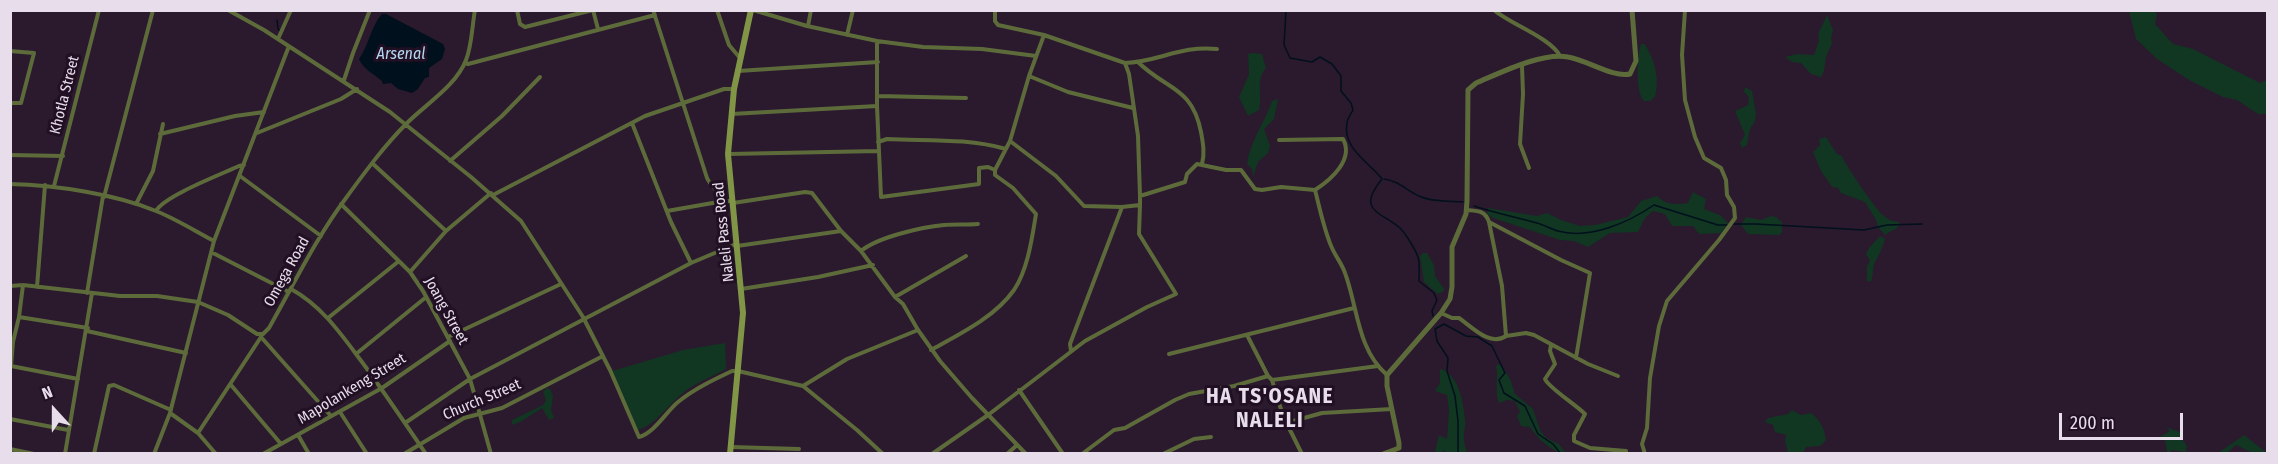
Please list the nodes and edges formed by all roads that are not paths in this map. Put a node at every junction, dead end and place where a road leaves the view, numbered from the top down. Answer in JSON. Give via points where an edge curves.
{"nodes":[{"id":1,"x":99,"y":10,"type":"edge"},
{"id":2,"x":153,"y":10,"type":"edge"},
{"id":3,"x":228,"y":10,"type":"edge"},
{"id":4,"x":291,"y":10,"type":"edge"},
{"id":5,"x":370,"y":10,"type":"edge"},
{"id":6,"x":475,"y":10,"type":"edge"},
{"id":7,"x":517,"y":10,"type":"edge"},
{"id":8,"x":717,"y":10,"type":"edge"},
{"id":9,"x":752,"y":10,"type":"edge"},
{"id":10,"x":811,"y":10,"type":"edge"},
{"id":11,"x":853,"y":10,"type":"edge"},
{"id":12,"x":995,"y":10,"type":"edge"},
{"id":13,"x":1632,"y":10,"type":"edge"},
{"id":14,"x":1685,"y":10,"type":"edge"},
{"id":15,"x":1496,"y":11,"type":"edge"},
{"id":16,"x":654,"y":13,"type":"edge"},
{"id":17,"x":808,"y":27,"type":"junction"},
{"id":18,"x":598,"y":29,"type":"junction"},
{"id":19,"x":847,"y":35,"type":"junction"},
{"id":20,"x":1044,"y":35,"type":"junction"},
{"id":21,"x":278,"y":39,"type":"junction"},
{"id":22,"x":877,"y":41,"type":"junction"},
{"id":23,"x":289,"y":46,"type":"junction"},
{"id":24,"x":1216,"y":49,"type":"dead end"},
{"id":25,"x":10,"y":51,"type":"edge"},
{"id":26,"x":1036,"y":56,"type":"junction"},
{"id":27,"x":1560,"y":56,"type":"junction"},
{"id":28,"x":741,"y":58,"type":"junction"},
{"id":29,"x":878,"y":62,"type":"junction"},
{"id":30,"x":1138,"y":62,"type":"junction"},
{"id":31,"x":465,"y":63,"type":"junction"},
{"id":32,"x":1125,"y":63,"type":"junction"},
{"id":33,"x":1522,"y":66,"type":"junction"},
{"id":34,"x":738,"y":71,"type":"junction"},
{"id":35,"x":1029,"y":76,"type":"junction"},
{"id":36,"x":540,"y":77,"type":"dead end"},
{"id":37,"x":344,"y":80,"type":"junction"},
{"id":38,"x":357,"y":88,"type":"junction"},
{"id":39,"x":734,"y":89,"type":"junction"},
{"id":40,"x":878,"y":96,"type":"junction"},
{"id":41,"x":966,"y":99,"type":"dead end"},
{"id":42,"x":683,"y":102,"type":"junction"},
{"id":43,"x":10,"y":103,"type":"edge"},
{"id":44,"x":877,"y":106,"type":"junction"},
{"id":45,"x":1133,"y":108,"type":"junction"},
{"id":46,"x":264,"y":112,"type":"junction"},
{"id":47,"x":731,"y":114,"type":"junction"},
{"id":48,"x":632,"y":123,"type":"junction"},
{"id":49,"x":163,"y":124,"type":"dead end"},
{"id":50,"x":406,"y":124,"type":"junction"},
{"id":51,"x":256,"y":133,"type":"junction"},
{"id":52,"x":160,"y":134,"type":"junction"},
{"id":53,"x":1280,"y":140,"type":"dead end"},
{"id":54,"x":1010,"y":141,"type":"junction"},
{"id":55,"x":878,"y":142,"type":"junction"},
{"id":56,"x":1006,"y":149,"type":"junction"},
{"id":57,"x":878,"y":151,"type":"junction"},
{"id":58,"x":728,"y":154,"type":"junction"},
{"id":59,"x":10,"y":155,"type":"edge"},
{"id":60,"x":63,"y":156,"type":"junction"},
{"id":61,"x":450,"y":161,"type":"junction"},
{"id":62,"x":372,"y":163,"type":"junction"},
{"id":63,"x":1202,"y":164,"type":"junction"},
{"id":64,"x":244,"y":165,"type":"junction"},
{"id":65,"x":1529,"y":168,"type":"dead end"},
{"id":66,"x":995,"y":170,"type":"junction"},
{"id":67,"x":240,"y":176,"type":"junction"},
{"id":68,"x":10,"y":184,"type":"edge"},
{"id":69,"x":45,"y":185,"type":"junction"},
{"id":70,"x":54,"y":186,"type":"junction"},
{"id":71,"x":1315,"y":190,"type":"junction"},
{"id":72,"x":492,"y":194,"type":"junction"},
{"id":73,"x":104,"y":196,"type":"junction"},
{"id":74,"x":1140,"y":196,"type":"junction"},
{"id":75,"x":724,"y":201,"type":"junction"},
{"id":76,"x":732,"y":202,"type":"junction"},
{"id":77,"x":136,"y":204,"type":"junction"},
{"id":78,"x":341,"y":204,"type":"junction"},
{"id":79,"x":1140,"y":205,"type":"junction"},
{"id":80,"x":1122,"y":207,"type":"junction"},
{"id":81,"x":667,"y":210,"type":"junction"},
{"id":82,"x":1466,"y":210,"type":"junction"},
{"id":83,"x":156,"y":211,"type":"junction"},
{"id":84,"x":1489,"y":222,"type":"junction"},
{"id":85,"x":978,"y":224,"type":"dead end"},
{"id":86,"x":446,"y":231,"type":"junction"},
{"id":87,"x":841,"y":231,"type":"junction"},
{"id":88,"x":321,"y":236,"type":"junction"},
{"id":89,"x":214,"y":241,"type":"junction"},
{"id":90,"x":736,"y":245,"type":"junction"},
{"id":91,"x":861,"y":251,"type":"junction"},
{"id":92,"x":211,"y":252,"type":"junction"},
{"id":93,"x":966,"y":256,"type":"dead end"},
{"id":94,"x":399,"y":261,"type":"junction"},
{"id":95,"x":691,"y":263,"type":"junction"},
{"id":96,"x":873,"y":265,"type":"junction"},
{"id":97,"x":410,"y":272,"type":"junction"},
{"id":98,"x":561,"y":284,"type":"junction"},
{"id":99,"x":23,"y":285,"type":"junction"},
{"id":100,"x":10,"y":286,"type":"edge"},
{"id":101,"x":37,"y":287,"type":"junction"},
{"id":102,"x":741,"y":289,"type":"junction"},
{"id":103,"x":290,"y":291,"type":"junction"},
{"id":104,"x":89,"y":293,"type":"junction"},
{"id":105,"x":895,"y":297,"type":"junction"},
{"id":106,"x":426,"y":298,"type":"junction"},
{"id":107,"x":198,"y":302,"type":"junction"},
{"id":108,"x":1354,"y":308,"type":"junction"},
{"id":109,"x":1441,"y":313,"type":"junction"},
{"id":110,"x":19,"y":317,"type":"junction"},
{"id":111,"x":328,"y":318,"type":"junction"},
{"id":112,"x":585,"y":321,"type":"junction"},
{"id":113,"x":87,"y":330,"type":"junction"},
{"id":114,"x":918,"y":330,"type":"junction"},
{"id":115,"x":1247,"y":335,"type":"junction"},
{"id":116,"x":261,"y":336,"type":"junction"},
{"id":117,"x":1506,"y":336,"type":"junction"},
{"id":118,"x":449,"y":339,"type":"junction"},
{"id":119,"x":1551,"y":345,"type":"junction"},
{"id":120,"x":932,"y":350,"type":"junction"},
{"id":121,"x":1071,"y":351,"type":"junction"},
{"id":122,"x":186,"y":353,"type":"junction"},
{"id":123,"x":356,"y":354,"type":"junction"},
{"id":124,"x":1169,"y":354,"type":"dead end"},
{"id":125,"x":603,"y":356,"type":"junction"},
{"id":126,"x":1576,"y":358,"type":"junction"},
{"id":127,"x":11,"y":366,"type":"edge"},
{"id":128,"x":1378,"y":366,"type":"junction"},
{"id":129,"x":738,"y":371,"type":"junction"},
{"id":130,"x":1387,"y":375,"type":"junction"},
{"id":131,"x":1268,"y":376,"type":"junction"},
{"id":132,"x":1618,"y":376,"type":"dead end"},
{"id":133,"x":78,"y":379,"type":"junction"},
{"id":134,"x":470,"y":380,"type":"junction"},
{"id":135,"x":1272,"y":381,"type":"junction"},
{"id":136,"x":231,"y":385,"type":"junction"},
{"id":137,"x":803,"y":386,"type":"junction"},
{"id":138,"x":382,"y":388,"type":"junction"},
{"id":139,"x":1019,"y":390,"type":"junction"},
{"id":140,"x":1392,"y":409,"type":"junction"},
{"id":141,"x":170,"y":412,"type":"junction"},
{"id":142,"x":340,"y":412,"type":"junction"},
{"id":143,"x":480,"y":414,"type":"junction"},
{"id":144,"x":988,"y":415,"type":"junction"},
{"id":145,"x":331,"y":416,"type":"junction"},
{"id":146,"x":10,"y":418,"type":"edge"},
{"id":147,"x":405,"y":423,"type":"junction"},
{"id":148,"x":1286,"y":423,"type":"junction"},
{"id":149,"x":68,"y":430,"type":"junction"},
{"id":150,"x":198,"y":433,"type":"junction"},
{"id":151,"x":298,"y":435,"type":"junction"},
{"id":152,"x":1211,"y":437,"type":"dead end"},
{"id":153,"x":280,"y":444,"type":"junction"},
{"id":154,"x":419,"y":444,"type":"junction"},
{"id":155,"x":1017,"y":445,"type":"junction"},
{"id":156,"x":10,"y":449,"type":"edge"},
{"id":157,"x":799,"y":449,"type":"dead end"},
{"id":158,"x":731,"y":450,"type":"edge"},
{"id":159,"x":1399,"y":451,"type":"edge"},
{"id":160,"x":1626,"y":451,"type":"dead end"},
{"id":161,"x":34,"y":453,"type":"edge"},
{"id":162,"x":65,"y":453,"type":"edge"},
{"id":163,"x":94,"y":453,"type":"edge"},
{"id":164,"x":154,"y":453,"type":"edge"},
{"id":165,"x":216,"y":453,"type":"edge"},
{"id":166,"x":263,"y":453,"type":"edge"},
{"id":167,"x":309,"y":453,"type":"edge"},
{"id":168,"x":368,"y":453,"type":"edge"},
{"id":169,"x":404,"y":453,"type":"edge"},
{"id":170,"x":426,"y":453,"type":"edge"},
{"id":171,"x":491,"y":453,"type":"edge"},
{"id":172,"x":883,"y":453,"type":"edge"},
{"id":173,"x":932,"y":453,"type":"edge"},
{"id":174,"x":1007,"y":453,"type":"edge"},
{"id":175,"x":1026,"y":453,"type":"edge"},
{"id":176,"x":1063,"y":453,"type":"edge"},
{"id":177,"x":1082,"y":453,"type":"edge"},
{"id":178,"x":1163,"y":453,"type":"edge"},
{"id":179,"x":1302,"y":453,"type":"edge"},
{"id":180,"x":1383,"y":453,"type":"edge"},
{"id":181,"x":1645,"y":453,"type":"edge"}],
"edges":[{"from":1,"to":60,"type":"street","name":"Khotla Street"},
{"from":2,"to":73,"type":"street"},
{"from":3,"to":21,"type":"street"},
{"from":4,"to":21,"type":"street"},
{"from":5,"to":37,"type":"street"},
{"from":6,"to":31,"type":"street","name":"Omega Road"},
{"from":7,"to":18,"type":"street","via":[[520,24],[525,27],[593,10]]},
{"from":8,"to":28,"type":"street","via":[[729,45]]},
{"from":9,"to":17,"type":"street"},
{"from":9,"to":28,"type":"main road","name":"Naleli Pass Road"},
{"from":10,"to":17,"type":"street"},
{"from":11,"to":19,"type":"street"},
{"from":12,"to":20,"type":"street","via":[[998,24]]},
{"from":13,"to":27,"type":"street","via":[[1636,61],[1630,74]]},
{"from":14,"to":181,"type":"street","via":[[1685,100],[1704,158],[1721,168],[1735,218],[1667,301],[1650,378],[1647,428],[1642,444]]},
{"from":15,"to":27,"type":"street"},
{"from":16,"to":18,"type":"street"},
{"from":16,"to":42,"type":"street"},
{"from":17,"to":19,"type":"street"},
{"from":18,"to":31,"type":"street","via":[[513,54]]},
{"from":19,"to":22,"type":"street"},
{"from":20,"to":26,"type":"street"},
{"from":20,"to":32,"type":"street"},
{"from":21,"to":23,"type":"street"},
{"from":22,"to":26,"type":"street"},
{"from":22,"to":29,"type":"street"},
{"from":23,"to":37,"type":"street"},
{"from":23,"to":46,"type":"street"},
{"from":24,"to":30,"type":"street","via":[[1188,48]]},
{"from":25,"to":43,"type":"street","via":[[34,53],[21,103]]},
{"from":26,"to":35,"type":"street"},
{"from":27,"to":33,"type":"street"},
{"from":28,"to":34,"type":"main road","name":"Naleli Pass Road"},
{"from":29,"to":34,"type":"street"},
{"from":29,"to":40,"type":"street"},
{"from":30,"to":32,"type":"street"},
{"from":30,"to":63,"type":"street","via":[[1193,106],[1204,147]]},
{"from":31,"to":50,"type":"street","name":"Omega Road"},
{"from":32,"to":45,"type":"street"},
{"from":33,"to":65,"type":"street","via":[[1520,144]]},
{"from":33,"to":82,"type":"street","via":[[1476,83],[1468,90]]},
{"from":34,"to":39,"type":"main road","name":"Naleli Pass Road"},
{"from":35,"to":45,"type":"street","via":[[1068,92]]},
{"from":35,"to":54,"type":"street"},
{"from":36,"to":61,"type":"street"},
{"from":37,"to":38,"type":"street"},
{"from":38,"to":50,"type":"street"},
{"from":38,"to":51,"type":"street","via":[[341,99]]},
{"from":39,"to":42,"type":"street"},
{"from":39,"to":47,"type":"main road","name":"Naleli Pass Road"},
{"from":40,"to":41,"type":"street"},
{"from":40,"to":44,"type":"street"},
{"from":42,"to":48,"type":"street"},
{"from":42,"to":75,"type":"street","via":[[707,178]]},
{"from":44,"to":47,"type":"street"},
{"from":44,"to":55,"type":"street"},
{"from":45,"to":74,"type":"street"},
{"from":46,"to":51,"type":"street"},
{"from":46,"to":52,"type":"street"},
{"from":47,"to":58,"type":"main road","name":"Naleli Pass Road"},
{"from":48,"to":72,"type":"street"},
{"from":48,"to":81,"type":"street"},
{"from":49,"to":52,"type":"street"},
{"from":50,"to":61,"type":"street"},
{"from":50,"to":62,"type":"street","name":"Omega Road"},
{"from":51,"to":64,"type":"street"},
{"from":52,"to":77,"type":"street","via":[[153,171]]},
{"from":53,"to":71,"type":"street","via":[[1343,139],[1347,155],[1333,176]]},
{"from":54,"to":56,"type":"street"},
{"from":54,"to":80,"type":"street","via":[[1056,176],[1084,206]]},
{"from":55,"to":56,"type":"street","via":[[953,140]]},
{"from":55,"to":57,"type":"street"},
{"from":56,"to":66,"type":"street"},
{"from":57,"to":58,"type":"street"},
{"from":57,"to":66,"type":"street","via":[[881,197],[979,184],[980,168]]},
{"from":58,"to":76,"type":"main road","name":"Naleli Pass Road"},
{"from":59,"to":60,"type":"street"},
{"from":60,"to":70,"type":"street","name":"Khotla Street"},
{"from":61,"to":72,"type":"street"},
{"from":62,"to":78,"type":"street","name":"Omega Road"},
{"from":62,"to":86,"type":"street"},
{"from":63,"to":71,"type":"street","via":[[1241,170],[1255,189]]},
{"from":63,"to":74,"type":"street","via":[[1193,167],[1185,182]]},
{"from":64,"to":67,"type":"street"},
{"from":64,"to":83,"type":"street","via":[[179,194]]},
{"from":66,"to":120,"type":"street","via":[[1036,214],[1022,271],[1014,290],[987,315]]},
{"from":67,"to":88,"type":"street"},
{"from":67,"to":89,"type":"street"},
{"from":68,"to":69,"type":"street"},
{"from":69,"to":70,"type":"street"},
{"from":69,"to":101,"type":"street"},
{"from":70,"to":73,"type":"street"},
{"from":71,"to":108,"type":"street"},
{"from":72,"to":86,"type":"street"},
{"from":72,"to":98,"type":"street","via":[[520,221]]},
{"from":73,"to":77,"type":"street"},
{"from":73,"to":104,"type":"street"},
{"from":74,"to":79,"type":"street"},
{"from":75,"to":76,"type":"street"},
{"from":75,"to":81,"type":"street"},
{"from":76,"to":87,"type":"street","via":[[809,192]]},
{"from":76,"to":90,"type":"main road","name":"Naleli Pass Road"},
{"from":77,"to":83,"type":"street"},
{"from":78,"to":88,"type":"street","name":"Omega Road"},
{"from":78,"to":94,"type":"street","name":"Joang Street"},
{"from":79,"to":80,"type":"street"},
{"from":79,"to":121,"type":"street","via":[[1139,234],[1176,294]]},
{"from":80,"to":121,"type":"street","via":[[1070,344]]},
{"from":81,"to":95,"type":"street"},
{"from":82,"to":84,"type":"street","via":[[1482,212]]},
{"from":82,"to":109,"type":"street","via":[[1452,248],[1451,295]]},
{"from":83,"to":89,"type":"street"},
{"from":84,"to":117,"type":"street","via":[[1502,286]]},
{"from":84,"to":126,"type":"street","via":[[1590,273]]},
{"from":85,"to":91,"type":"street","via":[[941,225],[907,232]]},
{"from":86,"to":97,"type":"street"},
{"from":87,"to":90,"type":"street"},
{"from":87,"to":91,"type":"street"},
{"from":88,"to":103,"type":"street","name":"Omega Road"},
{"from":89,"to":92,"type":"street"},
{"from":90,"to":95,"type":"street"},
{"from":90,"to":102,"type":"main road","name":"Naleli Pass Road"},
{"from":91,"to":96,"type":"street"},
{"from":92,"to":103,"type":"street"},
{"from":92,"to":107,"type":"street"},
{"from":93,"to":105,"type":"street"},
{"from":94,"to":97,"type":"street","name":"Joang Street"},
{"from":94,"to":111,"type":"street"},
{"from":95,"to":112,"type":"street"},
{"from":96,"to":102,"type":"street"},
{"from":96,"to":105,"type":"street"},
{"from":97,"to":106,"type":"street","name":"Joang Street"},
{"from":98,"to":112,"type":"street"},
{"from":98,"to":118,"type":"street","name":"Mapolankeng Street"},
{"from":99,"to":100,"type":"street"},
{"from":99,"to":101,"type":"street"},
{"from":99,"to":110,"type":"street"},
{"from":101,"to":104,"type":"street"},
{"from":102,"to":129,"type":"main road","name":"Naleli Pass Road"},
{"from":103,"to":111,"type":"street"},
{"from":103,"to":116,"type":"street","name":"Omega Road"},
{"from":104,"to":107,"type":"street"},
{"from":104,"to":113,"type":"street"},
{"from":105,"to":114,"type":"street"},
{"from":106,"to":118,"type":"street","name":"Joang Street"},
{"from":106,"to":123,"type":"street"},
{"from":107,"to":116,"type":"street"},
{"from":107,"to":122,"type":"street"},
{"from":108,"to":115,"type":"street"},
{"from":108,"to":128,"type":"street","via":[[1360,336]]},
{"from":109,"to":117,"type":"street","via":[[1459,318],[1493,340]]},
{"from":109,"to":130,"type":"street"},
{"from":110,"to":113,"type":"street"},
{"from":110,"to":127,"type":"street"},
{"from":111,"to":123,"type":"street"},
{"from":112,"to":125,"type":"street"},
{"from":112,"to":134,"type":"street"},
{"from":113,"to":122,"type":"street"},
{"from":113,"to":133,"type":"street"},
{"from":114,"to":120,"type":"street"},
{"from":114,"to":137,"type":"street","via":[[848,359]]},
{"from":115,"to":124,"type":"street"},
{"from":115,"to":131,"type":"street"},
{"from":116,"to":136,"type":"street","name":"Omega Road"},
{"from":116,"to":145,"type":"street"},
{"from":117,"to":119,"type":"street","via":[[1526,333]]},
{"from":118,"to":134,"type":"street","name":"Joang Street"},
{"from":118,"to":138,"type":"street","name":"Mapolankeng Street"},
{"from":119,"to":126,"type":"street"},
{"from":119,"to":160,"type":"street","via":[[1555,363],[1546,383],[1585,414],[1574,441],[1590,448]]},
{"from":120,"to":144,"type":"street"},
{"from":121,"to":139,"type":"street"},
{"from":122,"to":141,"type":"street"},
{"from":123,"to":138,"type":"street"},
{"from":125,"to":129,"type":"street","via":[[639,437],[698,388]]},
{"from":125,"to":143,"type":"street","name":"Church Street","via":[[507,405]]},
{"from":126,"to":132,"type":"street"},
{"from":127,"to":133,"type":"street"},
{"from":128,"to":130,"type":"street"},
{"from":128,"to":135,"type":"street"},
{"from":129,"to":137,"type":"street"},
{"from":129,"to":158,"type":"main road","name":"Naleli Pass Road"},
{"from":130,"to":140,"type":"street"},
{"from":131,"to":135,"type":"street"},
{"from":131,"to":177,"type":"street","via":[[1189,394],[1114,430]]},
{"from":133,"to":149,"type":"street"},
{"from":134,"to":143,"type":"street","name":"Joang Street"},
{"from":134,"to":147,"type":"street"},
{"from":135,"to":148,"type":"street"},
{"from":136,"to":150,"type":"street","name":"Omega Road"},
{"from":136,"to":153,"type":"street"},
{"from":137,"to":172,"type":"street"},
{"from":138,"to":142,"type":"street","name":"Mapolankeng Street"},
{"from":138,"to":147,"type":"street"},
{"from":139,"to":144,"type":"street"},
{"from":139,"to":176,"type":"street"},
{"from":140,"to":148,"type":"street","via":[[1322,413]]},
{"from":140,"to":159,"type":"street"},
{"from":141,"to":150,"type":"street"},
{"from":141,"to":163,"type":"street","via":[[109,386]]},
{"from":141,"to":164,"type":"street"},
{"from":142,"to":145,"type":"street","name":"Mapolankeng Street"},
{"from":142,"to":168,"type":"street"},
{"from":143,"to":154,"type":"street","name":"Church Street","via":[[464,418]]},
{"from":143,"to":171,"type":"street","name":"Joang Street"},
{"from":144,"to":155,"type":"street"},
{"from":144,"to":173,"type":"street"},
{"from":145,"to":151,"type":"street","name":"Mapolankeng Street"},
{"from":146,"to":149,"type":"street"},
{"from":147,"to":154,"type":"street"},
{"from":148,"to":179,"type":"street"},
{"from":149,"to":162,"type":"street"},
{"from":150,"to":165,"type":"street"},
{"from":151,"to":153,"type":"street","name":"Mapolankeng Street"},
{"from":151,"to":167,"type":"street"},
{"from":152,"to":178,"type":"street","via":[[1194,439]]},
{"from":153,"to":166,"type":"street","name":"Mapolankeng Street"},
{"from":154,"to":169,"type":"street","name":"Church Street"},
{"from":154,"to":170,"type":"street"},
{"from":155,"to":174,"type":"street"},
{"from":155,"to":175,"type":"street"},
{"from":156,"to":161,"type":"street"},
{"from":157,"to":158,"type":"street"},
{"from":159,"to":180,"type":"street"}]}
